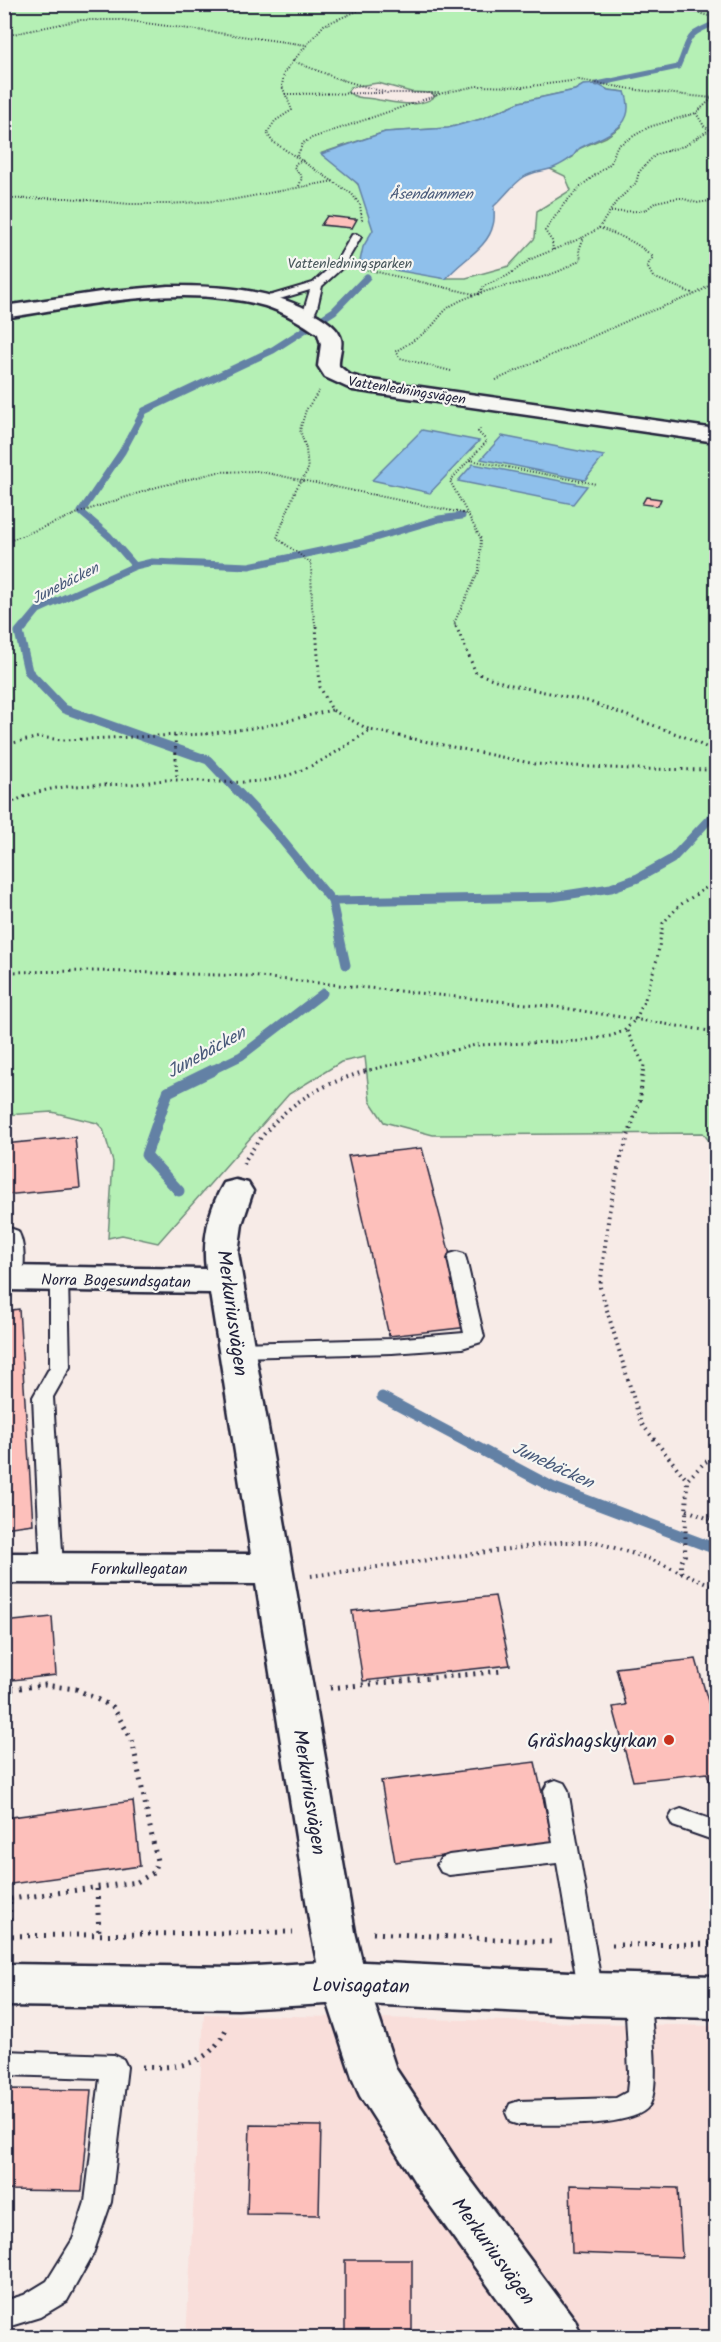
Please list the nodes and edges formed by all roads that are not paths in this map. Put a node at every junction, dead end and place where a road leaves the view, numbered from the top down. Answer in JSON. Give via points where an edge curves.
{"nodes":[{"id":1,"x":353,"y":241,"type":"road end"},
{"id":2,"x":317,"y":285,"type":"junction"},
{"id":3,"x":266,"y":300,"type":"junction"},
{"id":4,"x":4,"y":312,"type":"edge"},
{"id":5,"x":308,"y":317,"type":"junction"},
{"id":6,"x":717,"y":436,"type":"edge"},
{"id":7,"x":236,"y":1191,"type":"road end"},
{"id":8,"x":4,"y":1232,"type":"edge"},
{"id":9,"x":457,"y":1259,"type":"dead end"},
{"id":10,"x":8,"y":1278,"type":"edge"},
{"id":11,"x":59,"y":1279,"type":"junction"},
{"id":12,"x":227,"y":1281,"type":"junction"},
{"id":13,"x":238,"y":1350,"type":"junction"},
{"id":14,"x":4,"y":1568,"type":"edge"},
{"id":15,"x":52,"y":1568,"type":"junction"},
{"id":16,"x":274,"y":1575,"type":"junction"},
{"id":17,"x":556,"y":1790,"type":"dead end"},
{"id":18,"x":681,"y":1819,"type":"dead end"},
{"id":19,"x":717,"y":1831,"type":"edge"},
{"id":20,"x":567,"y":1851,"type":"junction"},
{"id":21,"x":449,"y":1865,"type":"dead end"},
{"id":22,"x":344,"y":1982,"type":"junction"},
{"id":23,"x":4,"y":1985,"type":"edge"},
{"id":24,"x":591,"y":1994,"type":"junction"},
{"id":25,"x":637,"y":1995,"type":"junction"},
{"id":26,"x":717,"y":1996,"type":"edge"},
{"id":27,"x":4,"y":2063,"type":"edge"},
{"id":28,"x":519,"y":2113,"type":"dead end"},
{"id":29,"x":4,"y":2315,"type":"edge"},
{"id":30,"x":557,"y":2337,"type":"edge"}],
"edges":[{"from":1,"to":2,"type":"lane","via":[[340,264]]},
{"from":2,"to":3,"type":"lane"},
{"from":2,"to":5,"type":"lane"},
{"from":3,"to":4,"type":"street","name":"Vattenledningsvägen","via":[[204,292],[170,293]]},
{"from":3,"to":5,"type":"street","name":"Vattenledningsvägen"},
{"from":5,"to":6,"type":"street","name":"Vattenledningsvägen","via":[[331,335],[328,366],[341,380]]},
{"from":7,"to":12,"type":"street","name":"Merkuriusvägen","via":[[221,1253]]},
{"from":8,"to":10,"type":"lane","via":[[11,1236],[15,1248]]},
{"from":9,"to":13,"type":"lane","via":[[474,1338],[392,1346]]},
{"from":10,"to":11,"type":"street","name":"Norra Bogesundsgatan"},
{"from":11,"to":12,"type":"street","name":"Norra Bogesundsgatan"},
{"from":11,"to":15,"type":"lane","via":[[60,1367],[43,1396]]},
{"from":12,"to":13,"type":"street","name":"Merkuriusvägen"},
{"from":13,"to":16,"type":"street","name":"Merkuriusvägen"},
{"from":14,"to":15,"type":"street","name":"Fornkullegatan"},
{"from":15,"to":16,"type":"street","name":"Fornkullegatan"},
{"from":16,"to":22,"type":"street","name":"Merkuriusvägen"},
{"from":17,"to":20,"type":"lane"},
{"from":18,"to":19,"type":"lane"},
{"from":20,"to":21,"type":"lane"},
{"from":20,"to":24,"type":"lane"},
{"from":22,"to":23,"type":"street","name":"Lovisagatan","via":[[237,1988]]},
{"from":22,"to":24,"type":"street","name":"Lovisagatan"},
{"from":22,"to":30,"type":"street","name":"Merkuriusvägen","via":[[376,2080],[444,2184]]},
{"from":24,"to":25,"type":"street","name":"Lovisagatan"},
{"from":25,"to":26,"type":"street","name":"Lovisagatan"},
{"from":25,"to":28,"type":"lane","via":[[642,2072],[639,2098],[619,2110]]},
{"from":27,"to":29,"type":"lane","via":[[114,2067],[98,2202],[84,2245],[57,2291],[30,2307]]}]}
